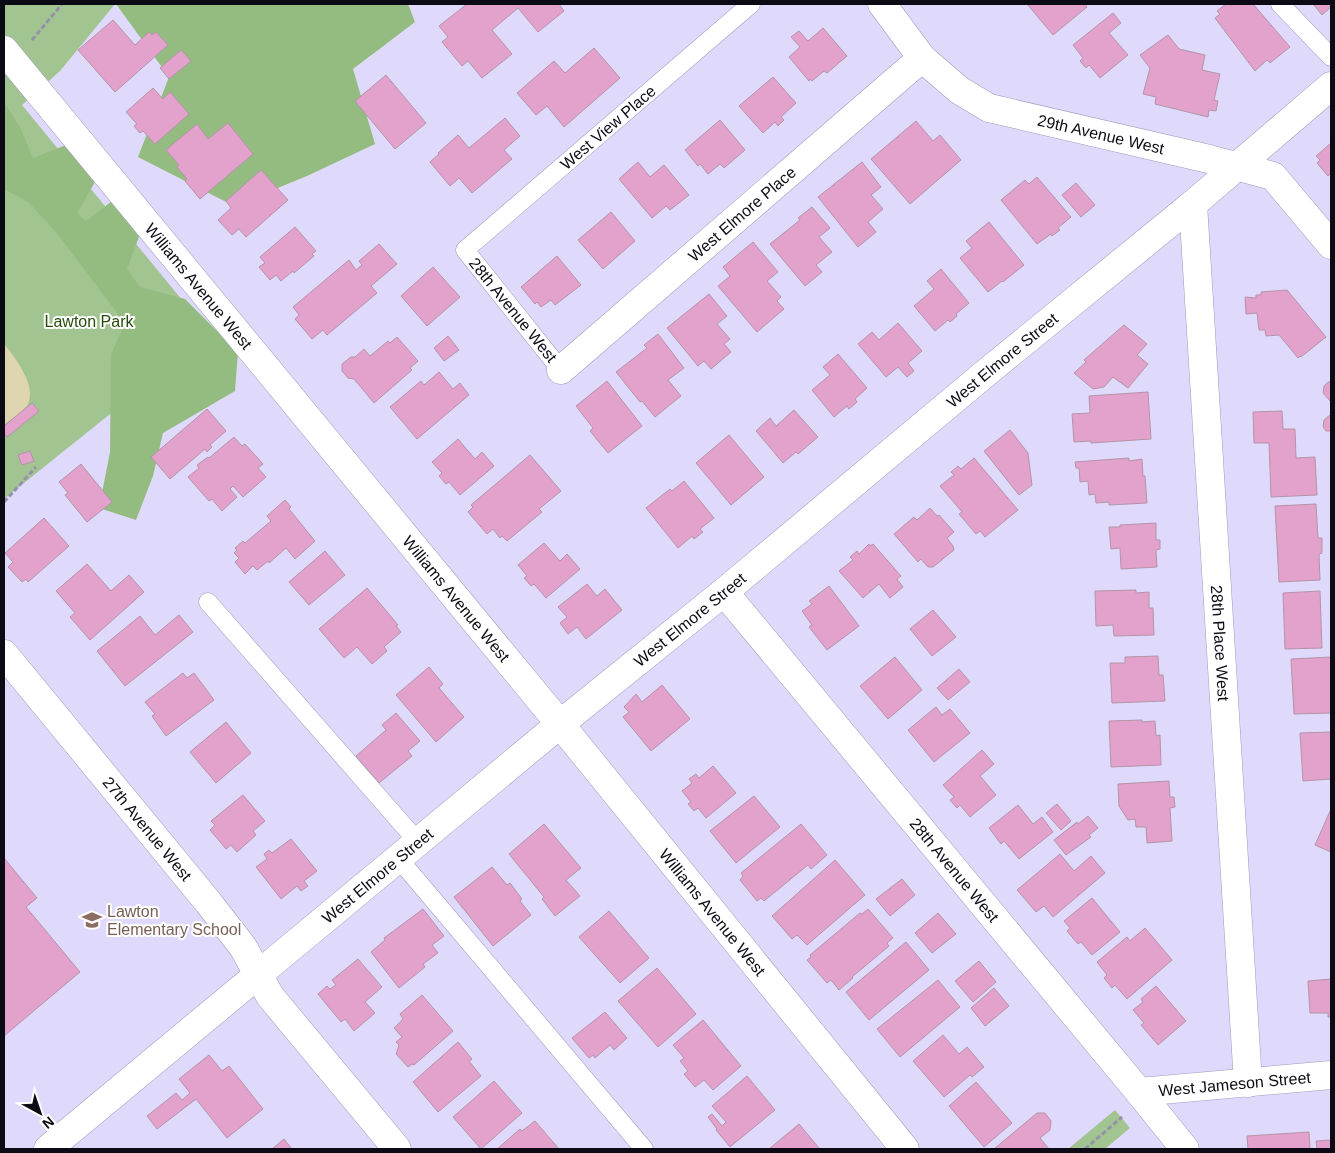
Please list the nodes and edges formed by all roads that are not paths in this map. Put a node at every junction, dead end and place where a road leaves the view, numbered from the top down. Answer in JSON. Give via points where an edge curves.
{"nodes":[{"id":1,"x":751,"y":4,"type":"edge"},
{"id":2,"x":882,"y":4,"type":"edge"},
{"id":3,"x":1280,"y":4,"type":"edge"},
{"id":4,"x":4,"y":50,"type":"edge"},
{"id":5,"x":1331,"y":57,"type":"edge"},
{"id":6,"x":922,"y":58,"type":"junction"},
{"id":7,"x":1331,"y":86,"type":"edge"},
{"id":8,"x":1238,"y":167,"type":"junction"},
{"id":9,"x":1193,"y":204,"type":"junction"},
{"id":10,"x":1331,"y":245,"type":"edge"},
{"id":11,"x":465,"y":250,"type":"joint"},
{"id":12,"x":561,"y":370,"type":"joint"},
{"id":13,"x":724,"y":592,"type":"junction"},
{"id":14,"x":208,"y":602,"type":"dead end"},
{"id":15,"x":4,"y":654,"type":"edge"},
{"id":16,"x":560,"y":724,"type":"junction"},
{"id":17,"x":408,"y":850,"type":"junction"},
{"id":18,"x":259,"y":974,"type":"junction"},
{"id":19,"x":1331,"y":1075,"type":"edge"},
{"id":20,"x":1248,"y":1083,"type":"junction"},
{"id":21,"x":1132,"y":1103,"type":"junction"},
{"id":22,"x":48,"y":1149,"type":"edge"},
{"id":23,"x":396,"y":1149,"type":"edge"},
{"id":24,"x":644,"y":1149,"type":"edge"},
{"id":25,"x":906,"y":1149,"type":"edge"},
{"id":26,"x":1184,"y":1149,"type":"edge"}],
"edges":[{"from":1,"to":11,"type":"lane","name":"West View Place"},
{"from":2,"to":6,"type":"street","name":"29th Avenue West"},
{"from":3,"to":5,"type":"lane"},
{"from":4,"to":16,"type":"street","name":"Williams Avenue West"},
{"from":6,"to":8,"type":"street","name":"29th Avenue West","via":[[959,90],[989,108]]},
{"from":6,"to":12,"type":"street","name":"West Elmore Place"},
{"from":7,"to":8,"type":"street","name":"West Elmore Street"},
{"from":8,"to":9,"type":"street","name":"West Elmore Street"},
{"from":8,"to":10,"type":"street","name":"29th Avenue West","via":[[1273,176]]},
{"from":9,"to":13,"type":"street","name":"West Elmore Street"},
{"from":9,"to":20,"type":"street","name":"28th Place West"},
{"from":11,"to":12,"type":"lane","name":"28th Avenue West"},
{"from":13,"to":16,"type":"street","name":"West Elmore Street"},
{"from":13,"to":21,"type":"street","name":"28th Avenue West"},
{"from":14,"to":17,"type":"lane"},
{"from":15,"to":18,"type":"street","name":"27th Avenue West","via":[[208,902],[243,947]]},
{"from":16,"to":17,"type":"street","name":"West Elmore Street"},
{"from":16,"to":25,"type":"street","name":"Williams Avenue West"},
{"from":17,"to":18,"type":"street","name":"West Elmore Street"},
{"from":17,"to":24,"type":"lane"},
{"from":18,"to":22,"type":"street","name":"West Elmore Street"},
{"from":18,"to":23,"type":"street","name":"27th Avenue West","via":[[270,996]]},
{"from":19,"to":20,"type":"street","name":"West Jameson Street"},
{"from":20,"to":21,"type":"street","name":"West Jameson Street"},
{"from":21,"to":26,"type":"street","name":"28th Avenue West"}]}
